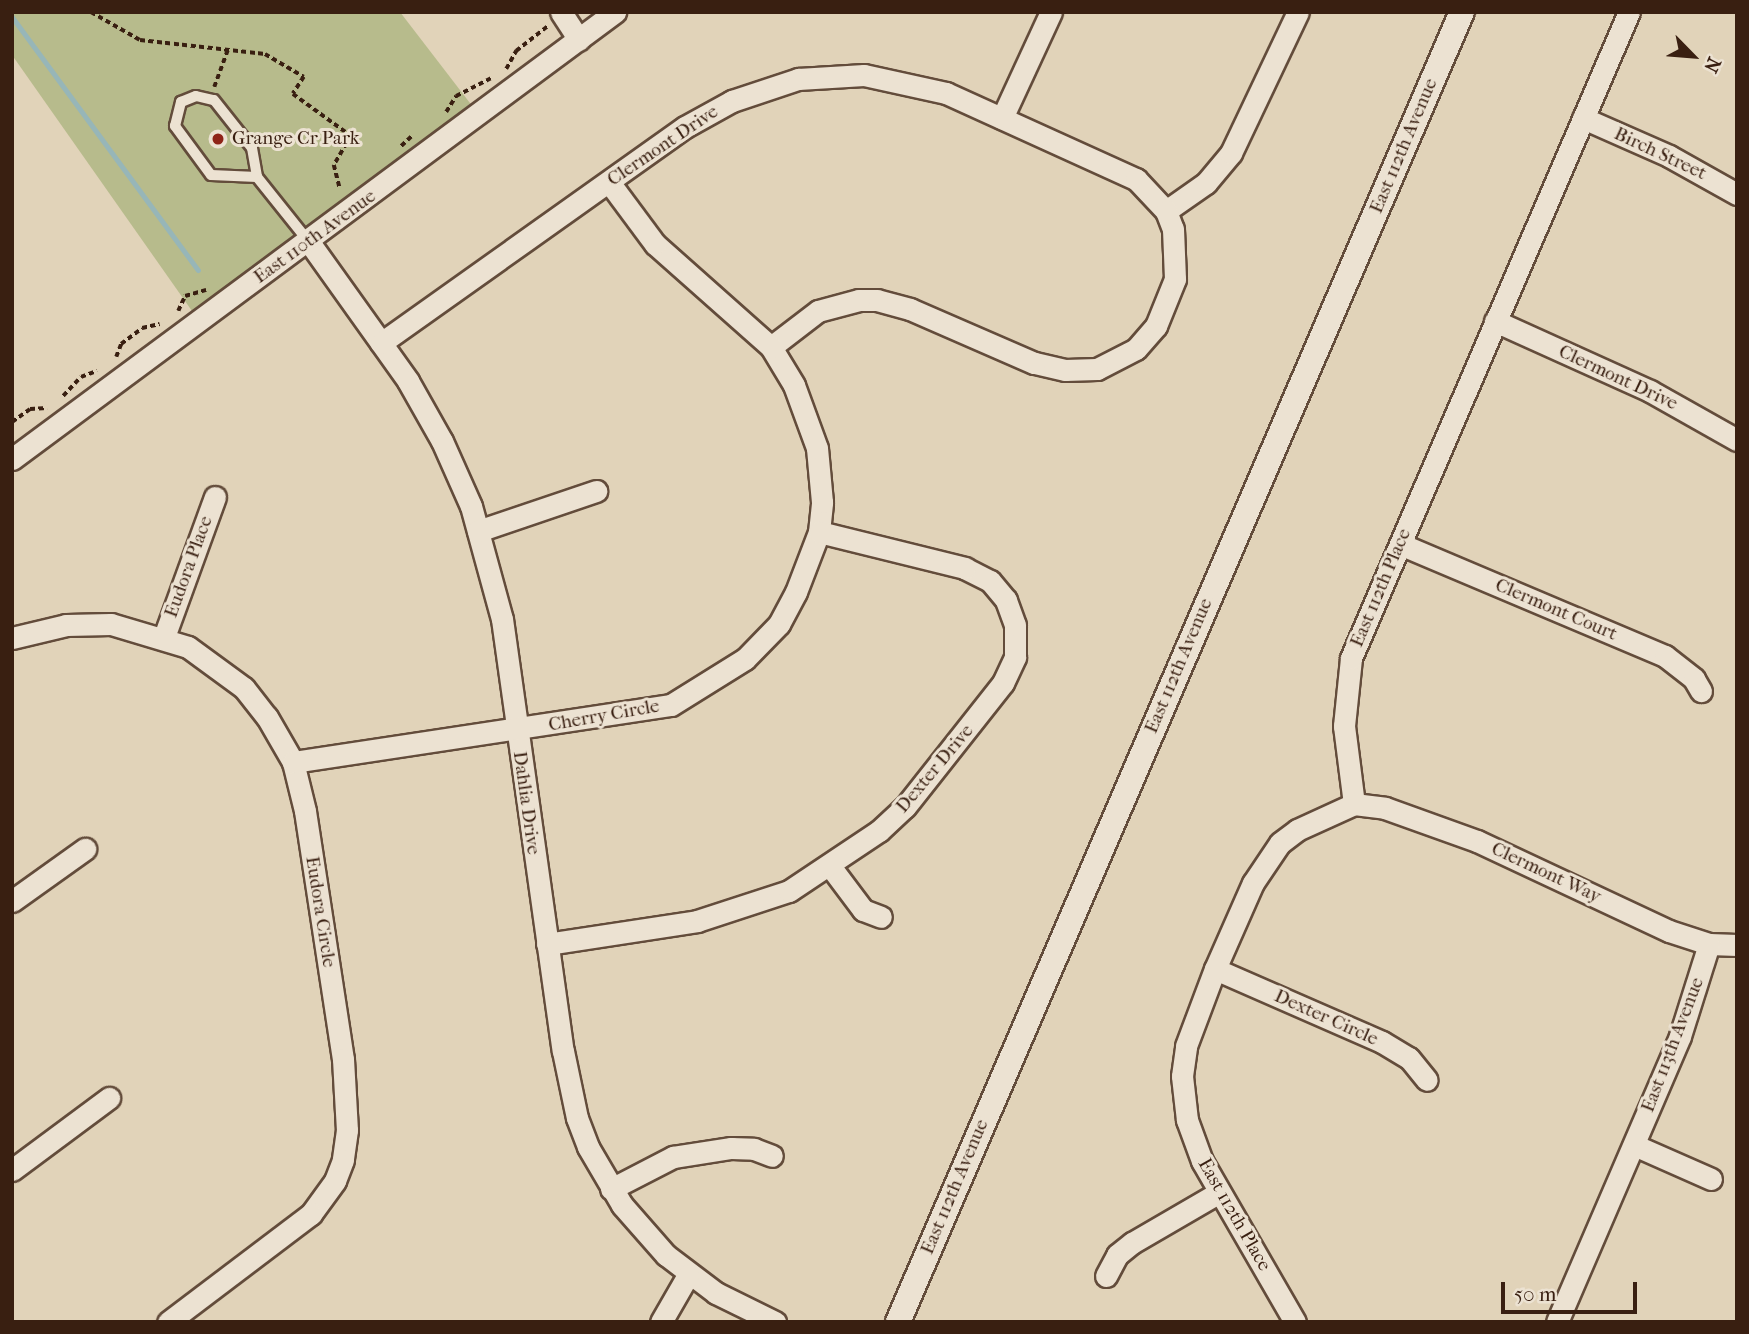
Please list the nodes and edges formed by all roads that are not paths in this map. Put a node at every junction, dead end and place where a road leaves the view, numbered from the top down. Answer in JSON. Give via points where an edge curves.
{"nodes":[{"id":1,"x":561,"y":12,"type":"edge"},
{"id":2,"x":615,"y":12,"type":"edge"},
{"id":3,"x":1051,"y":12,"type":"edge"},
{"id":4,"x":1298,"y":12,"type":"edge"},
{"id":5,"x":1462,"y":12,"type":"edge"},
{"id":6,"x":1629,"y":12,"type":"edge"},
{"id":7,"x":579,"y":40,"type":"junction"},
{"id":8,"x":1002,"y":118,"type":"junction"},
{"id":9,"x":1583,"y":118,"type":"junction"},
{"id":10,"x":257,"y":177,"type":"junction"},
{"id":11,"x":609,"y":182,"type":"junction"},
{"id":12,"x":1737,"y":194,"type":"edge"},
{"id":13,"x":1166,"y":211,"type":"junction"},
{"id":14,"x":309,"y":242,"type":"junction"},
{"id":15,"x":1495,"y":321,"type":"junction"},
{"id":16,"x":381,"y":343,"type":"junction"},
{"id":17,"x":771,"y":347,"type":"junction"},
{"id":18,"x":1737,"y":440,"type":"edge"},
{"id":19,"x":12,"y":459,"type":"edge"},
{"id":20,"x":596,"y":491,"type":"dead end"},
{"id":21,"x":215,"y":497,"type":"dead end"},
{"id":22,"x":478,"y":531,"type":"junction"},
{"id":23,"x":819,"y":531,"type":"junction"},
{"id":24,"x":1400,"y":544,"type":"junction"},
{"id":25,"x":164,"y":637,"type":"junction"},
{"id":26,"x":12,"y":638,"type":"edge"},
{"id":27,"x":1701,"y":691,"type":"dead end"},
{"id":28,"x":516,"y":730,"type":"junction"},
{"id":29,"x":293,"y":762,"type":"junction"},
{"id":30,"x":1354,"y":804,"type":"junction"},
{"id":31,"x":85,"y":849,"type":"dead end"},
{"id":32,"x":830,"y":866,"type":"junction"},
{"id":33,"x":12,"y":901,"type":"edge"},
{"id":34,"x":881,"y":917,"type":"dead end"},
{"id":35,"x":547,"y":943,"type":"junction"},
{"id":36,"x":1709,"y":944,"type":"junction"},
{"id":37,"x":1737,"y":945,"type":"edge"},
{"id":38,"x":1215,"y":969,"type":"junction"},
{"id":39,"x":1427,"y":1080,"type":"dead end"},
{"id":40,"x":109,"y":1098,"type":"dead end"},
{"id":41,"x":1634,"y":1145,"type":"junction"},
{"id":42,"x":772,"y":1156,"type":"dead end"},
{"id":43,"x":12,"y":1170,"type":"edge"},
{"id":44,"x":1711,"y":1179,"type":"dead end"},
{"id":45,"x":611,"y":1189,"type":"junction"},
{"id":46,"x":1218,"y":1193,"type":"junction"},
{"id":47,"x":688,"y":1275,"type":"junction"},
{"id":48,"x":1105,"y":1276,"type":"dead end"},
{"id":49,"x":168,"y":1322,"type":"edge"},
{"id":50,"x":661,"y":1322,"type":"edge"},
{"id":51,"x":775,"y":1322,"type":"edge"},
{"id":52,"x":898,"y":1322,"type":"edge"},
{"id":53,"x":1295,"y":1322,"type":"edge"},
{"id":54,"x":1557,"y":1322,"type":"edge"}],
"edges":[{"from":1,"to":7,"type":"street"},
{"from":2,"to":7,"type":"street","name":"East 110th Avenue"},
{"from":3,"to":8,"type":"street"},
{"from":4,"to":13,"type":"street","via":[[1231,153],[1206,183]]},
{"from":5,"to":52,"type":"street","name":"East 112th Avenue"},
{"from":6,"to":9,"type":"street","name":"East 112th Place"},
{"from":7,"to":14,"type":"street","name":"East 110th Avenue"},
{"from":8,"to":11,"type":"street","name":"Clermont Drive","via":[[906,81],[864,75],[798,79],[732,101],[685,127]]},
{"from":8,"to":13,"type":"street","name":"Clermont Drive","via":[[1136,179]]},
{"from":9,"to":12,"type":"street","name":"Birch Street","via":[[1669,156]]},
{"from":9,"to":15,"type":"street","name":"East 112th Place"},
{"from":10,"to":10,"type":"lane","via":[[252,148],[214,100],[196,96],[181,102],[174,126],[211,175]]},
{"from":10,"to":14,"type":"lane"},
{"from":11,"to":16,"type":"street","name":"Clermont Drive"},
{"from":11,"to":17,"type":"street","name":"Cherry Circle","via":[[654,244]]},
{"from":13,"to":17,"type":"street","via":[[1177,254],[1168,303],[1148,338],[1112,363],[1079,370],[1050,368],[910,309],[868,300],[818,311]]},
{"from":14,"to":16,"type":"street","name":"Dahlia Drive"},
{"from":14,"to":19,"type":"street","name":"East 110th Avenue"},
{"from":15,"to":18,"type":"street","name":"Clermont Drive","via":[[1650,391]]},
{"from":15,"to":24,"type":"street","name":"East 112th Place"},
{"from":16,"to":22,"type":"street","name":"Dahlia Drive","via":[[442,441]]},
{"from":17,"to":23,"type":"street","name":"Cherry Circle","via":[[794,385],[817,448],[822,485]]},
{"from":20,"to":22,"type":"street"},
{"from":21,"to":25,"type":"street","name":"Eudora Place"},
{"from":22,"to":28,"type":"street","name":"Dahlia Drive","via":[[502,620]]},
{"from":23,"to":28,"type":"street","name":"Cherry Circle","via":[[805,575],[779,624],[718,680],[684,699],[641,713]]},
{"from":23,"to":32,"type":"street","name":"Dexter Drive","via":[[979,574],[1006,600],[1016,643],[1003,682],[925,786],[879,831]]},
{"from":24,"to":27,"type":"street","name":"Clermont Court","via":[[1665,656],[1694,679]]},
{"from":24,"to":30,"type":"street","name":"East 112th Place","via":[[1362,627],[1347,680],[1344,726]]},
{"from":25,"to":26,"type":"street","name":"Eudora Circle","via":[[89,624]]},
{"from":25,"to":29,"type":"street","name":"Eudora Circle","via":[[206,657],[244,688]]},
{"from":28,"to":29,"type":"street","name":"Cherry Circle"},
{"from":28,"to":35,"type":"street","name":"Dahlia Drive"},
{"from":29,"to":49,"type":"street","name":"Eudora Circle","via":[[305,811],[343,1059],[347,1130],[343,1160],[335,1181],[311,1214]]},
{"from":30,"to":36,"type":"street","name":"Clermont Way","via":[[1385,808],[1443,826],[1669,931]]},
{"from":30,"to":38,"type":"street","name":"East 112th Place","via":[[1307,824],[1280,843],[1253,883]]},
{"from":31,"to":33,"type":"street"},
{"from":32,"to":34,"type":"street","via":[[863,910]]},
{"from":32,"to":35,"type":"street","name":"Dexter Drive","via":[[771,899],[697,921]]},
{"from":35,"to":45,"type":"street","name":"Dahlia Drive","via":[[576,1118]]},
{"from":36,"to":37,"type":"street","name":"Clermont Way"},
{"from":36,"to":41,"type":"street","name":"East 113th Avenue","via":[[1695,998]]},
{"from":38,"to":39,"type":"street","name":"Dexter Circle","via":[[1382,1042],[1409,1058]]},
{"from":38,"to":46,"type":"street","name":"East 112th Place","via":[[1189,1035],[1182,1076],[1187,1120]]},
{"from":40,"to":43,"type":"street"},
{"from":41,"to":44,"type":"street"},
{"from":41,"to":54,"type":"street","name":"East 113th Avenue"},
{"from":42,"to":45,"type":"street","via":[[731,1148],[673,1157]]},
{"from":45,"to":47,"type":"street","name":"Dahlia Drive"},
{"from":46,"to":48,"type":"street","via":[[1132,1243],[1117,1255]]},
{"from":46,"to":53,"type":"street","name":"East 112th Place"},
{"from":47,"to":50,"type":"street"},
{"from":47,"to":51,"type":"street","name":"Dahlia Drive"}]}
